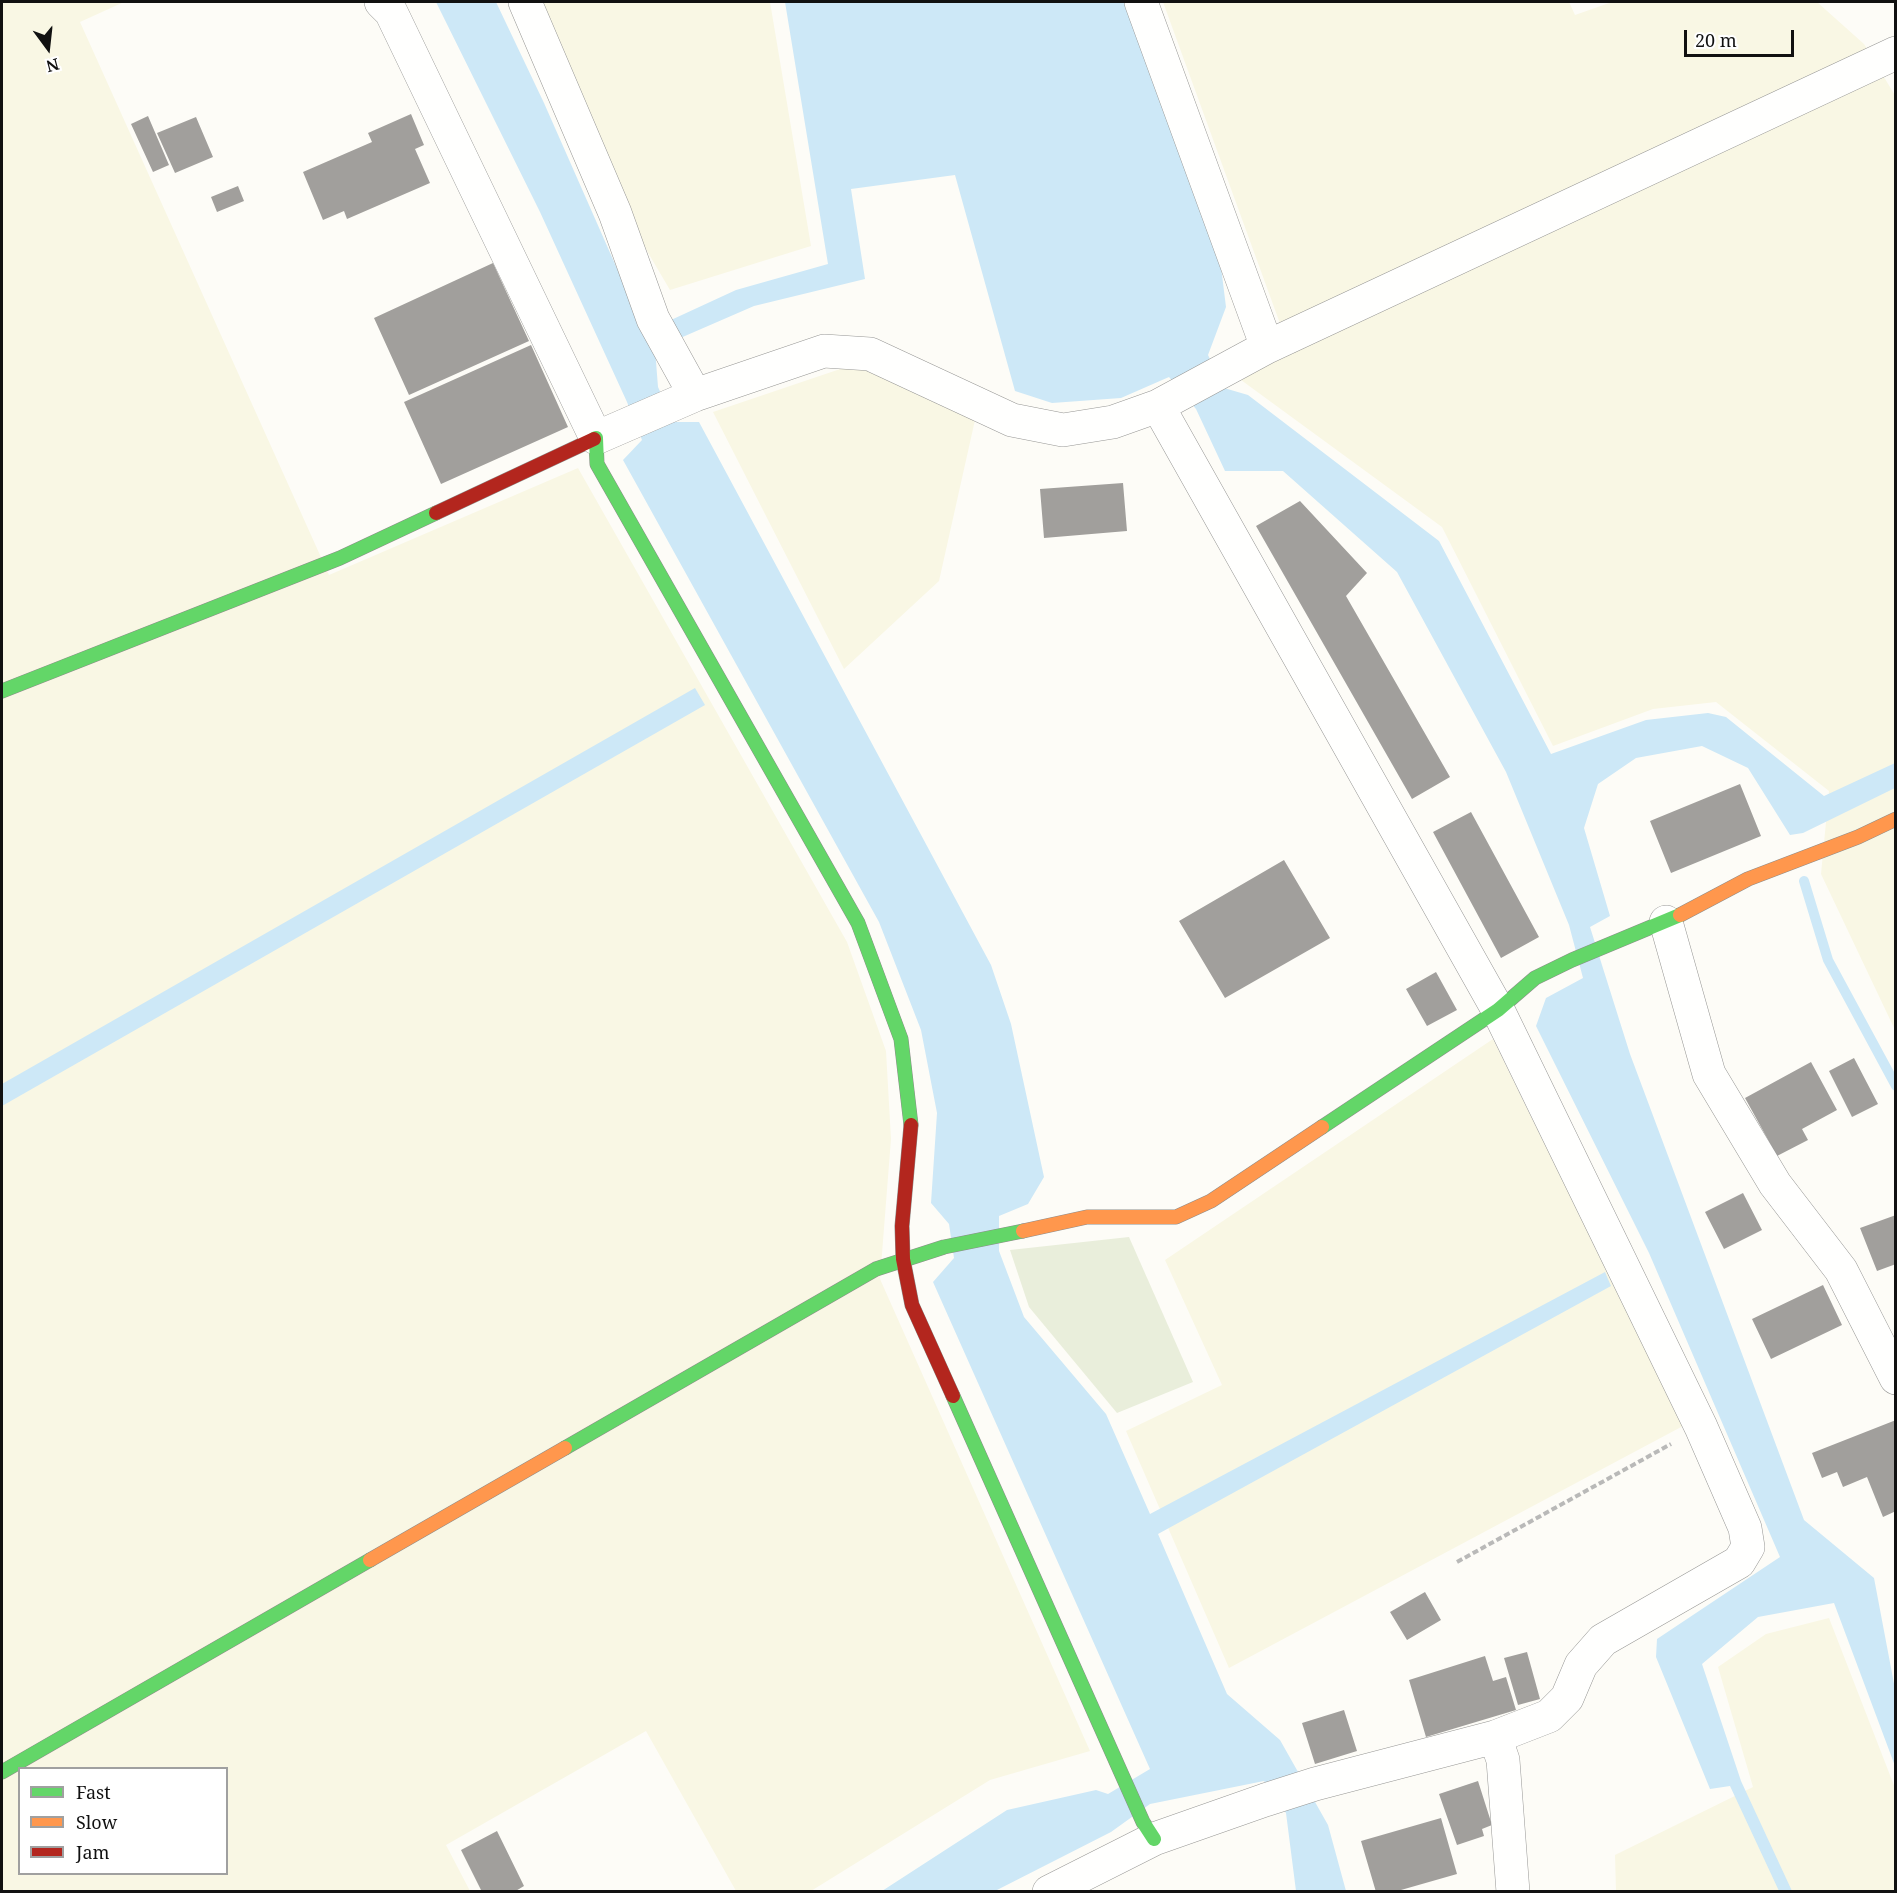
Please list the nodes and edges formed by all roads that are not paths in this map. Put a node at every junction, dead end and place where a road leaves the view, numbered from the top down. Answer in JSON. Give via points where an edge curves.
{"nodes":[{"id":1,"x":381,"y":2,"type":"edge"},
{"id":2,"x":525,"y":2,"type":"edge"},
{"id":3,"x":1141,"y":2,"type":"edge"},
{"id":4,"x":1896,"y":53,"type":"edge"},
{"id":5,"x":1267,"y":346,"type":"junction"},
{"id":6,"x":683,"y":401,"type":"junction"},
{"id":7,"x":1167,"y":402,"type":"junction"},
{"id":8,"x":596,"y":438,"type":"junction"},
{"id":9,"x":2,"y":691,"type":"edge"},
{"id":10,"x":1896,"y":819,"type":"edge"},
{"id":11,"x":1666,"y":922,"type":"junction"},
{"id":12,"x":1498,"y":1010,"type":"junction"},
{"id":13,"x":903,"y":1259,"type":"junction"},
{"id":14,"x":1896,"y":1378,"type":"edge"},
{"id":15,"x":1495,"y":1737,"type":"junction"},
{"id":16,"x":2,"y":1772,"type":"edge"},
{"id":17,"x":1148,"y":1831,"type":"junction"},
{"id":18,"x":1050,"y":1892,"type":"edge"},
{"id":19,"x":1513,"y":1892,"type":"edge"}],
"edges":[{"from":1,"to":8,"type":"street","via":[[391,12]]},
{"from":2,"to":6,"type":"street","via":[[615,213],[653,319],[669,351]]},
{"from":3,"to":5,"type":"street"},
{"from":4,"to":5,"type":"street"},
{"from":5,"to":7,"type":"street"},
{"from":6,"to":7,"type":"street","via":[[824,351],[870,354],[1012,420],[1063,430],[1113,422]]},
{"from":6,"to":8,"type":"street"},
{"from":7,"to":12,"type":"street"},
{"from":8,"to":9,"type":"street","via":[[340,558]]},
{"from":8,"to":13,"type":"street","via":[[597,464],[858,923],[901,1039],[911,1120]]},
{"from":10,"to":11,"type":"street","via":[[1748,879]]},
{"from":11,"to":12,"type":"street","via":[[1534,978]]},
{"from":11,"to":14,"type":"street","via":[[1709,1074],[1775,1184],[1841,1270]]},
{"from":12,"to":13,"type":"street","via":[[1221,1194],[1176,1217],[1086,1217]]},
{"from":12,"to":15,"type":"street","via":[[1701,1427],[1745,1528],[1748,1546],[1739,1562],[1603,1640],[1581,1665],[1567,1698],[1549,1716]]},
{"from":13,"to":16,"type":"street","via":[[876,1269]]},
{"from":13,"to":17,"type":"street","via":[[912,1305]]},
{"from":15,"to":17,"type":"street"},
{"from":15,"to":19,"type":"street","via":[[1503,1760]]},
{"from":17,"to":18,"type":"street"}]}
